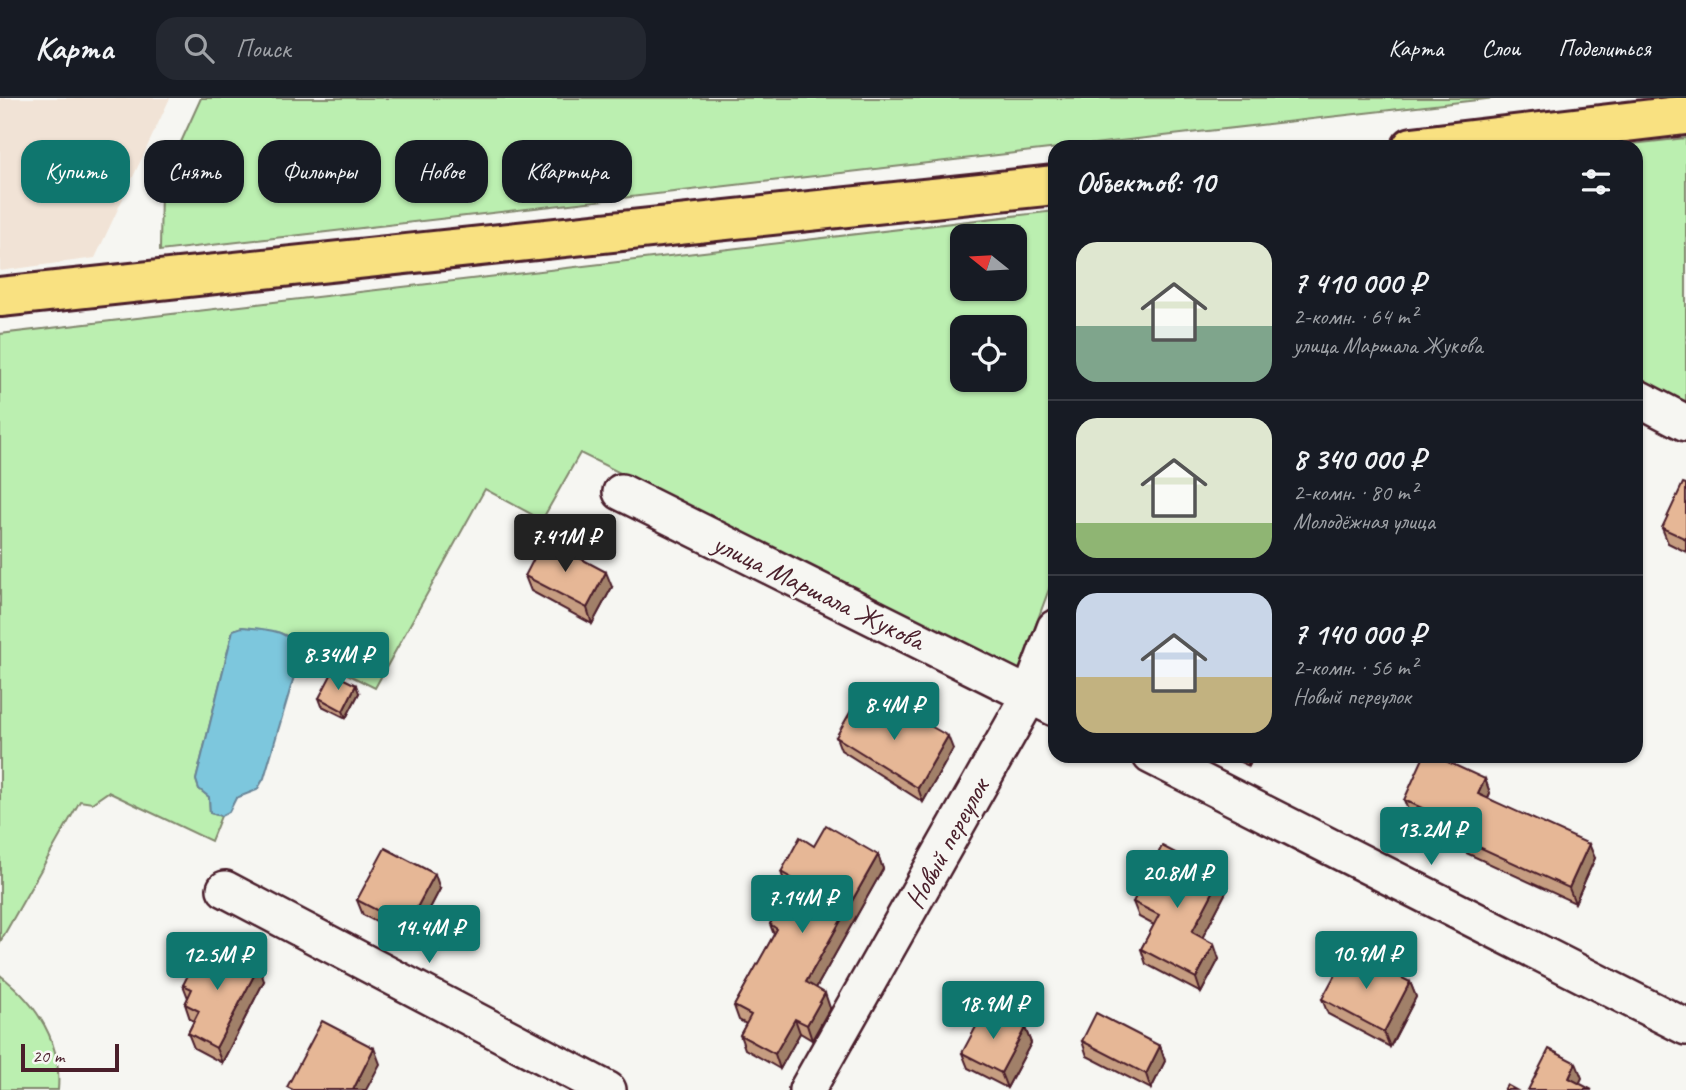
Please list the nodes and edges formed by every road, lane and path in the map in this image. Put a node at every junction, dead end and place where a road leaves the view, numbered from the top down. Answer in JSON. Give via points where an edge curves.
{"nodes":[{"id":1,"x":1686,"y":115,"type":"edge"},
{"id":2,"x":1472,"y":140,"type":"edge"},
{"id":3,"x":1048,"y":186,"type":"edge"},
{"id":4,"x":0,"y":297,"type":"edge"},
{"id":5,"x":1643,"y":401,"type":"edge"},
{"id":6,"x":1686,"y":423,"type":"edge"},
{"id":7,"x":621,"y":492,"type":"dead end"},
{"id":8,"x":1048,"y":671,"type":"edge"},
{"id":9,"x":1043,"y":701,"type":"edge"},
{"id":10,"x":1165,"y":763,"type":"edge"},
{"id":11,"x":225,"y":889,"type":"dead end"},
{"id":12,"x":1686,"y":1027,"type":"edge"},
{"id":13,"x":608,"y":1090,"type":"edge"},
{"id":14,"x":807,"y":1090,"type":"edge"}],
"edges":[{"from":1,"to":2,"type":"main road"},
{"from":3,"to":4,"type":"main road"},
{"from":5,"to":6,"type":"street"},
{"from":7,"to":9,"type":"street","name":"улица Маршала Жукова"},
{"from":8,"to":9,"type":"street","name":"Новый переулок"},
{"from":9,"to":14,"type":"street","name":"Новый переулок"},
{"from":10,"to":12,"type":"street"},
{"from":11,"to":13,"type":"street"}]}
